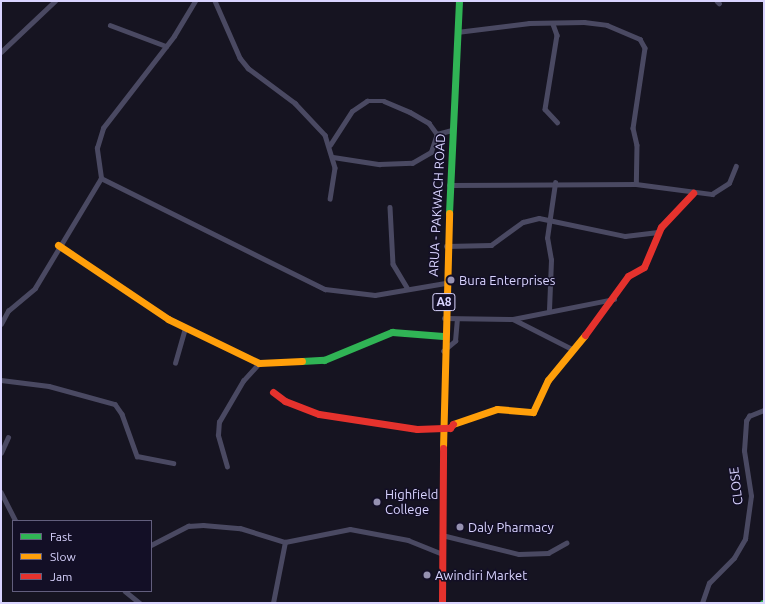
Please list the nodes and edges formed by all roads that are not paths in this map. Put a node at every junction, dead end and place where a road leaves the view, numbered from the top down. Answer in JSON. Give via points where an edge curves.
{"nodes":[{"id":1,"x":55,"y":1,"type":"edge"},
{"id":2,"x":195,"y":1,"type":"edge"},
{"id":3,"x":215,"y":1,"type":"edge"},
{"id":4,"x":459,"y":1,"type":"edge"},
{"id":5,"x":553,"y":24,"type":"junction"},
{"id":6,"x":110,"y":25,"type":"dead end"},
{"id":7,"x":457,"y":32,"type":"junction"},
{"id":8,"x":166,"y":46,"type":"junction"},
{"id":9,"x":1,"y":52,"type":"edge"},
{"id":10,"x":556,"y":122,"type":"dead end"},
{"id":11,"x":452,"y":130,"type":"junction"},
{"id":12,"x":437,"y":134,"type":"junction"},
{"id":13,"x":330,"y":145,"type":"junction"},
{"id":14,"x":333,"y":157,"type":"junction"},
{"id":15,"x":736,"y":166,"type":"dead end"},
{"id":16,"x":101,"y":178,"type":"junction"},
{"id":17,"x":555,"y":182,"type":"junction"},
{"id":18,"x":636,"y":184,"type":"junction"},
{"id":19,"x":449,"y":186,"type":"junction"},
{"id":20,"x":694,"y":193,"type":"junction"},
{"id":21,"x":330,"y":198,"type":"dead end"},
{"id":22,"x":390,"y":207,"type":"dead end"},
{"id":23,"x":550,"y":219,"type":"junction"},
{"id":24,"x":658,"y":232,"type":"junction"},
{"id":25,"x":58,"y":245,"type":"junction"},
{"id":26,"x":446,"y":246,"type":"junction"},
{"id":27,"x":445,"y":283,"type":"junction"},
{"id":28,"x":407,"y":287,"type":"junction"},
{"id":29,"x":614,"y":299,"type":"junction"},
{"id":30,"x":549,"y":310,"type":"junction"},
{"id":31,"x":444,"y":318,"type":"junction"},
{"id":32,"x":513,"y":319,"type":"junction"},
{"id":33,"x":457,"y":320,"type":"junction"},
{"id":34,"x":1,"y":324,"type":"edge"},
{"id":35,"x":185,"y":328,"type":"junction"},
{"id":36,"x":443,"y":336,"type":"junction"},
{"id":37,"x":574,"y":350,"type":"junction"},
{"id":38,"x":443,"y":351,"type":"junction"},
{"id":39,"x":175,"y":363,"type":"dead end"},
{"id":40,"x":259,"y":363,"type":"junction"},
{"id":41,"x":1,"y":380,"type":"edge"},
{"id":42,"x":273,"y":392,"type":"dead end"},
{"id":43,"x":764,"y":410,"type":"edge"},
{"id":44,"x":443,"y":428,"type":"junction"},
{"id":45,"x":8,"y":438,"type":"dead end"},
{"id":46,"x":1,"y":454,"type":"edge"},
{"id":47,"x":173,"y":463,"type":"dead end"},
{"id":48,"x":227,"y":468,"type":"dead end"},
{"id":49,"x":1,"y":492,"type":"edge"},
{"id":50,"x":15,"y":520,"type":"edge"},
{"id":51,"x":442,"y":535,"type":"junction"},
{"id":52,"x":285,"y":542,"type":"junction"},
{"id":53,"x":566,"y":543,"type":"dead end"},
{"id":54,"x":152,"y":544,"type":"edge"},
{"id":55,"x":442,"y":554,"type":"junction"},
{"id":56,"x":126,"y":592,"type":"edge"},
{"id":57,"x":140,"y":603,"type":"edge"},
{"id":58,"x":273,"y":603,"type":"edge"},
{"id":59,"x":442,"y":603,"type":"edge"},
{"id":60,"x":702,"y":603,"type":"edge"}],
"edges":[{"from":1,"to":9,"type":"street"},
{"from":2,"to":8,"type":"street"},
{"from":3,"to":13,"type":"street","via":[[244,63],[295,103]]},
{"from":4,"to":7,"type":"street","name":"ARUA - PAKWACH ROAD","number":"A8"},
{"from":5,"to":7,"type":"street","via":[[529,23]]},
{"from":5,"to":10,"type":"street","via":[[557,35],[545,109]]},
{"from":5,"to":18,"type":"street","via":[[584,22],[607,25],[644,44],[632,128],[637,145]]},
{"from":6,"to":8,"type":"street"},
{"from":7,"to":11,"type":"street","name":"ARUA - PAKWACH ROAD","number":"A8"},
{"from":8,"to":16,"type":"street","via":[[101,132],[97,148]]},
{"from":11,"to":12,"type":"street"},
{"from":11,"to":19,"type":"street","name":"ARUA - PAKWACH ROAD","number":"A8"},
{"from":12,"to":13,"type":"street","via":[[429,123],[410,112],[384,101],[367,100],[352,110]]},
{"from":12,"to":14,"type":"street","via":[[431,152],[412,163],[379,164]]},
{"from":13,"to":14,"type":"street"},
{"from":14,"to":21,"type":"street"},
{"from":15,"to":20,"type":"street","via":[[730,183],[720,190]]},
{"from":16,"to":25,"type":"street"},
{"from":16,"to":28,"type":"street","via":[[316,286],[368,295]]},
{"from":17,"to":18,"type":"street"},
{"from":17,"to":19,"type":"street"},
{"from":17,"to":23,"type":"street"},
{"from":18,"to":20,"type":"street"},
{"from":19,"to":26,"type":"street","name":"ARUA - PAKWACH ROAD","number":"A8"},
{"from":20,"to":24,"type":"street"},
{"from":22,"to":28,"type":"street","via":[[393,264]]},
{"from":23,"to":24,"type":"street","via":[[625,236]]},
{"from":23,"to":26,"type":"street","via":[[523,222],[490,245]]},
{"from":23,"to":30,"type":"street","via":[[547,241],[551,260]]},
{"from":24,"to":29,"type":"street","via":[[644,267],[628,276]]},
{"from":25,"to":34,"type":"street","via":[[35,288],[8,311]]},
{"from":25,"to":35,"type":"street","via":[[129,295]]},
{"from":26,"to":27,"type":"street","name":"ARUA - PAKWACH ROAD","number":"A8"},
{"from":27,"to":28,"type":"street"},
{"from":27,"to":31,"type":"street","name":"ARUA - PAKWACH ROAD","number":"A8"},
{"from":29,"to":30,"type":"street"},
{"from":29,"to":37,"type":"street"},
{"from":30,"to":32,"type":"street"},
{"from":31,"to":33,"type":"street"},
{"from":31,"to":36,"type":"street","name":"ARUA - PAKWACH ROAD","number":"A8"},
{"from":32,"to":33,"type":"street"},
{"from":32,"to":37,"type":"street"},
{"from":33,"to":38,"type":"street","via":[[455,341]]},
{"from":35,"to":39,"type":"street"},
{"from":35,"to":40,"type":"street"},
{"from":36,"to":38,"type":"street","name":"ARUA - PAKWACH ROAD","number":"A8"},
{"from":36,"to":40,"type":"street","via":[[392,332],[324,360]]},
{"from":37,"to":44,"type":"street","via":[[548,380],[534,411],[497,409]]},
{"from":38,"to":44,"type":"street","name":"ARUA - PAKWACH ROAD","number":"A8"},
{"from":40,"to":48,"type":"street","via":[[243,381],[219,422],[218,435]]},
{"from":41,"to":47,"type":"street","via":[[49,386],[115,404],[122,414],[137,456]]},
{"from":42,"to":44,"type":"street","via":[[285,401],[319,414],[417,429]]},
{"from":43,"to":60,"type":"street","name":"CLOSE","via":[[749,416],[746,421],[745,466],[751,496],[745,539],[734,558],[709,583]]},
{"from":44,"to":51,"type":"street","name":"ARUA - PAKWACH ROAD","number":"A8"},
{"from":45,"to":46,"type":"street"},
{"from":49,"to":50,"type":"street"},
{"from":51,"to":53,"type":"street","via":[[519,554],[548,554]]},
{"from":51,"to":55,"type":"street","name":"ARUA - PAKWACH ROAD","number":"A8"},
{"from":52,"to":54,"type":"street","via":[[240,528],[203,525],[188,526]]},
{"from":52,"to":55,"type":"street","via":[[350,529],[408,540]]},
{"from":52,"to":58,"type":"street"},
{"from":55,"to":59,"type":"street","name":"ARUA - PAKWACH ROAD","number":"A8"},
{"from":56,"to":57,"type":"street"}]}
